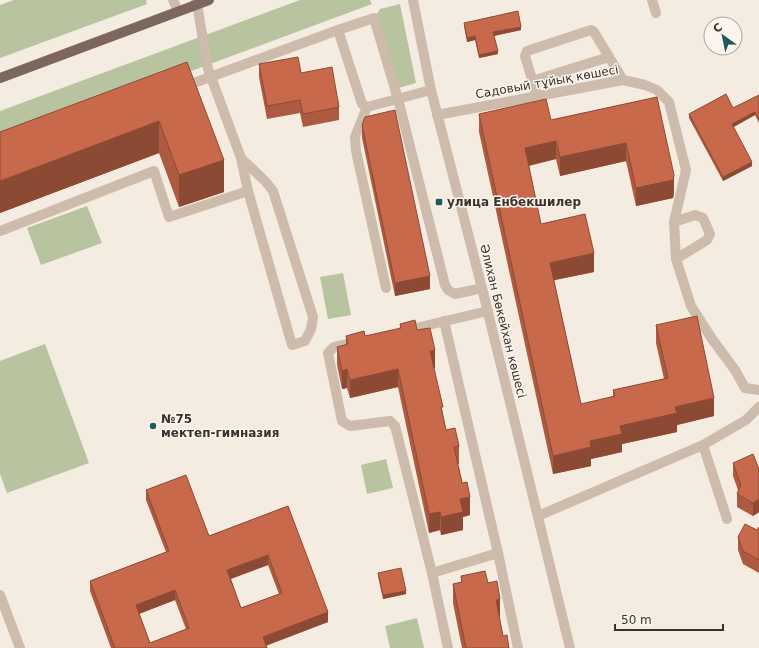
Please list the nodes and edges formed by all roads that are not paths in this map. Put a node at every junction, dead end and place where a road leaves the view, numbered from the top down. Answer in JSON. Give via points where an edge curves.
{"nodes":[{"id":1,"x":173,"y":0,"type":"edge"},
{"id":2,"x":209,"y":0,"type":"edge"},
{"id":3,"x":413,"y":0,"type":"edge"},
{"id":4,"x":652,"y":0,"type":"edge"},
{"id":5,"x":197,"y":2,"type":"edge"},
{"id":6,"x":178,"y":11,"type":"junction"},
{"id":7,"x":656,"y":12,"type":"dead end"},
{"id":8,"x":338,"y":30,"type":"junction"},
{"id":9,"x":609,"y":56,"type":"junction"},
{"id":10,"x":211,"y":77,"type":"junction"},
{"id":11,"x":0,"y":78,"type":"edge"},
{"id":12,"x":624,"y":80,"type":"junction"},
{"id":13,"x":532,"y":82,"type":"junction"},
{"id":14,"x":430,"y":90,"type":"junction"},
{"id":15,"x":174,"y":91,"type":"edge"},
{"id":16,"x":536,"y":96,"type":"junction"},
{"id":17,"x":398,"y":99,"type":"junction"},
{"id":18,"x":367,"y":107,"type":"junction"},
{"id":19,"x":437,"y":115,"type":"junction"},
{"id":20,"x":241,"y":158,"type":"junction"},
{"id":21,"x":248,"y":191,"type":"junction"},
{"id":22,"x":674,"y":222,"type":"junction"},
{"id":23,"x":0,"y":231,"type":"edge"},
{"id":24,"x":676,"y":259,"type":"junction"},
{"id":25,"x":386,"y":288,"type":"dead end"},
{"id":26,"x":482,"y":288,"type":"junction"},
{"id":27,"x":488,"y":311,"type":"junction"},
{"id":28,"x":444,"y":321,"type":"junction"},
{"id":29,"x":392,"y":333,"type":"edge"},
{"id":30,"x":370,"y":338,"type":"edge"},
{"id":31,"x":759,"y":390,"type":"edge"},
{"id":32,"x":759,"y":407,"type":"edge"},
{"id":33,"x":703,"y":445,"type":"junction"},
{"id":34,"x":538,"y":516,"type":"junction"},
{"id":35,"x":727,"y":519,"type":"dead end"},
{"id":36,"x":498,"y":553,"type":"junction"},
{"id":37,"x":432,"y":573,"type":"junction"},
{"id":38,"x":0,"y":595,"type":"edge"},
{"id":39,"x":20,"y":648,"type":"edge"},
{"id":40,"x":448,"y":648,"type":"edge"},
{"id":41,"x":518,"y":648,"type":"edge"},
{"id":42,"x":570,"y":648,"type":"edge"}],
"edges":[{"from":1,"to":6,"type":"street"},
{"from":2,"to":5,"type":"main road"},
{"from":3,"to":14,"type":"street","name":"Әлихан Бөкейхан көшесі"},
{"from":4,"to":7,"type":"street"},
{"from":5,"to":6,"type":"main road"},
{"from":5,"to":10,"type":"street"},
{"from":6,"to":11,"type":"main road"},
{"from":8,"to":10,"type":"street"},
{"from":8,"to":17,"type":"street","via":[[374,18]]},
{"from":8,"to":18,"type":"street","via":[[362,104]]},
{"from":9,"to":12,"type":"street"},
{"from":9,"to":13,"type":"street"},
{"from":9,"to":13,"type":"street","via":[[591,30],[527,51],[525,56]]},
{"from":10,"to":15,"type":"street"},
{"from":10,"to":20,"type":"street"},
{"from":12,"to":16,"type":"street","name":"Садовый тұйық көшесі"},
{"from":12,"to":22,"type":"street","name":"Садовый тұйық көшесі","via":[[657,90],[670,102],[686,170]]},
{"from":13,"to":16,"type":"street"},
{"from":14,"to":17,"type":"street"},
{"from":14,"to":19,"type":"street","name":"Әлихан Бөкейхан көшесі"},
{"from":16,"to":19,"type":"street","name":"Садовый тұйық көшесі"},
{"from":17,"to":18,"type":"street"},
{"from":17,"to":26,"type":"street","via":[[445,285],[455,294]]},
{"from":18,"to":25,"type":"street","via":[[355,137],[356,151]]},
{"from":19,"to":26,"type":"street","name":"Әлихан Бөкейхан көшесі"},
{"from":20,"to":21,"type":"street"},
{"from":20,"to":21,"type":"street","via":[[273,191],[313,317],[311,329],[305,340],[292,345]]},
{"from":21,"to":23,"type":"street","via":[[169,217],[154,171]]},
{"from":22,"to":24,"type":"street","name":"Садовый тұйық көшесі"},
{"from":22,"to":24,"type":"street","via":[[696,215],[703,218],[710,234],[707,240]]},
{"from":24,"to":31,"type":"street","name":"Садовый тұйық көшесі","via":[[691,306],[745,388]]},
{"from":26,"to":27,"type":"street","name":"Әлихан Бөкейхан көшесі"},
{"from":27,"to":28,"type":"street"},
{"from":27,"to":34,"type":"street","name":"Әлихан Бөкейхан көшесі"},
{"from":28,"to":29,"type":"street"},
{"from":28,"to":36,"type":"street"},
{"from":30,"to":37,"type":"street","via":[[334,347],[328,353],[342,421],[350,426],[390,421],[395,426]]},
{"from":32,"to":33,"type":"street","via":[[746,420]]},
{"from":33,"to":34,"type":"street"},
{"from":33,"to":35,"type":"street"},
{"from":34,"to":42,"type":"street","name":"Әлихан Бөкейхан көшесі"},
{"from":36,"to":37,"type":"street"},
{"from":36,"to":41,"type":"street"},
{"from":37,"to":40,"type":"street"},
{"from":38,"to":39,"type":"street"}]}
